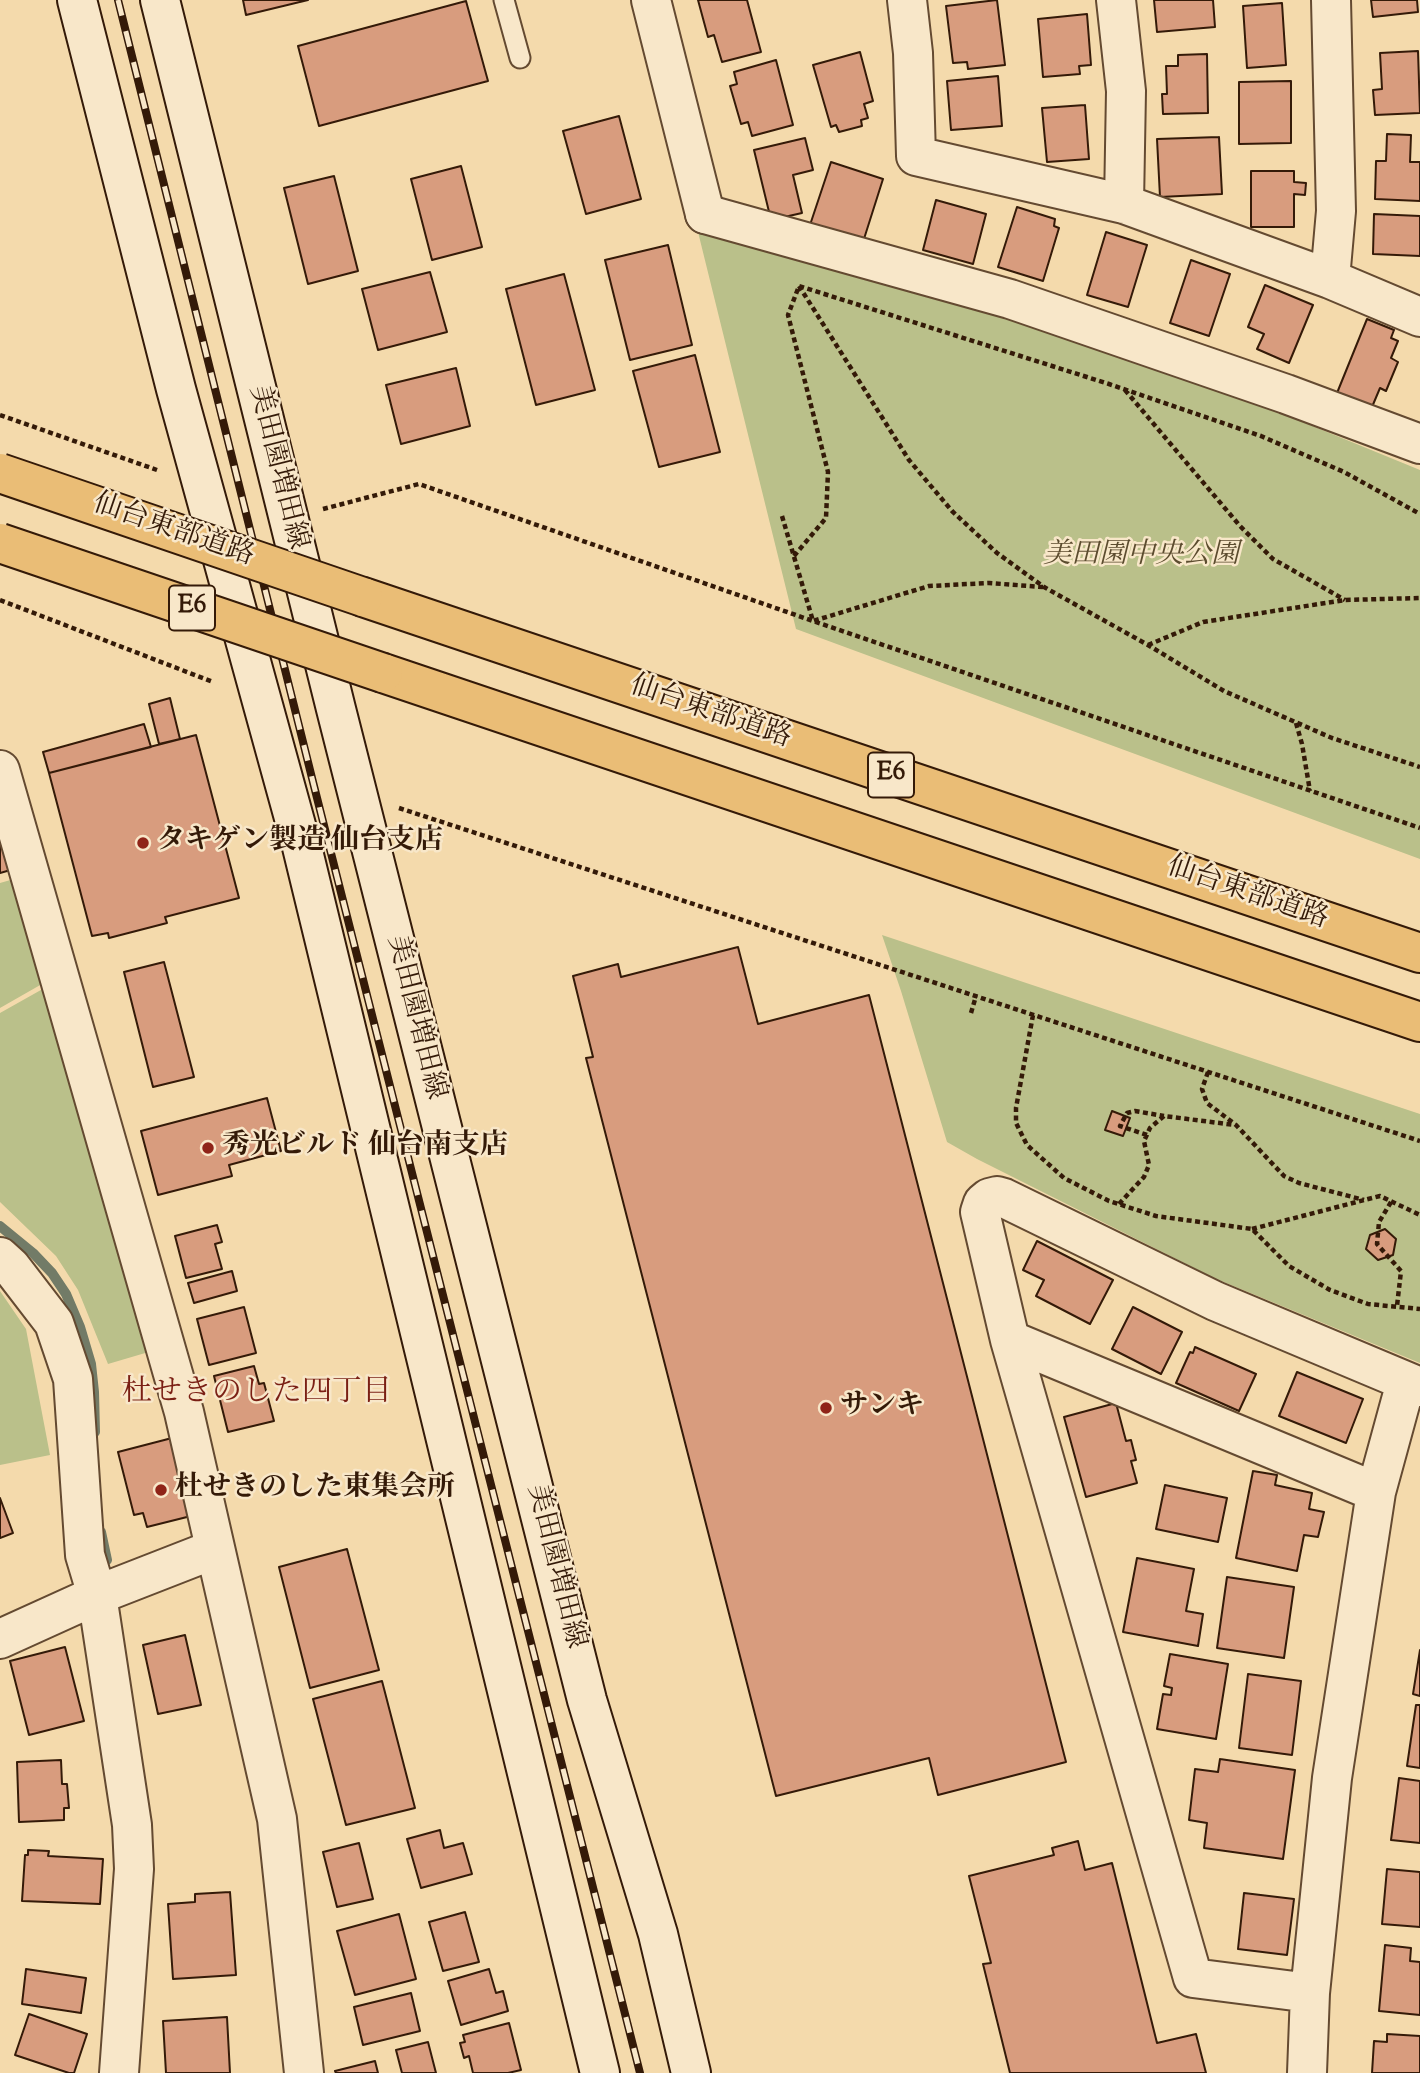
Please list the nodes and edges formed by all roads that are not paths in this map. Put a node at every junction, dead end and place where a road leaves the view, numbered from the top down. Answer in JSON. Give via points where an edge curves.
{"nodes":[{"id":1,"x":77,"y":0,"type":"edge"},
{"id":2,"x":160,"y":0,"type":"edge"},
{"id":3,"x":504,"y":0,"type":"edge"},
{"id":4,"x":651,"y":0,"type":"edge"},
{"id":5,"x":907,"y":0,"type":"edge"},
{"id":6,"x":1116,"y":0,"type":"edge"},
{"id":7,"x":1331,"y":0,"type":"edge"},
{"id":8,"x":520,"y":58,"type":"dead end"},
{"id":9,"x":1124,"y":204,"type":"junction"},
{"id":10,"x":1331,"y":279,"type":"junction"},
{"id":11,"x":1420,"y":317,"type":"edge"},
{"id":12,"x":1420,"y":444,"type":"edge"},
{"id":13,"x":0,"y":473,"type":"edge"},
{"id":14,"x":0,"y":543,"type":"edge"},
{"id":15,"x":0,"y":770,"type":"edge"},
{"id":16,"x":1420,"y":953,"type":"edge"},
{"id":17,"x":1420,"y":1022,"type":"edge"},
{"id":18,"x":0,"y":1257,"type":"edge"},
{"id":19,"x":1010,"y":1340,"type":"junction"},
{"id":20,"x":1413,"y":1385,"type":"edge"},
{"id":21,"x":1376,"y":1493,"type":"junction"},
{"id":22,"x":215,"y":1549,"type":"junction"},
{"id":23,"x":97,"y":1595,"type":"junction"},
{"id":24,"x":0,"y":1639,"type":"edge"},
{"id":25,"x":1310,"y":1993,"type":"junction"},
{"id":26,"x":119,"y":2073,"type":"edge"},
{"id":27,"x":304,"y":2073,"type":"edge"},
{"id":28,"x":600,"y":2073,"type":"edge"},
{"id":29,"x":691,"y":2073,"type":"edge"},
{"id":30,"x":1307,"y":2073,"type":"edge"}],
"edges":[{"from":1,"to":28,"type":"street","via":[[176,390],[302,847]]},
{"from":2,"to":29,"type":"street","name":"美田園増田線","via":[[587,1700],[658,1934]]},
{"from":3,"to":8,"type":"lane"},
{"from":4,"to":12,"type":"street","via":[[705,214],[1010,299]]},
{"from":5,"to":9,"type":"street","via":[[916,156]]},
{"from":6,"to":9,"type":"street","via":[[1126,91]]},
{"from":7,"to":10,"type":"street","via":[[1336,211]]},
{"from":9,"to":10,"type":"street"},
{"from":10,"to":11,"type":"street"},
{"from":13,"to":16,"type":"highway","name":"仙台東部道路","number":"E6","bridge":true},
{"from":14,"to":17,"type":"highway","number":"E6","bridge":true},
{"from":15,"to":22,"type":"street","via":[[180,1399]]},
{"from":18,"to":23,"type":"street","via":[[54,1322],[73,1379],[85,1555]]},
{"from":19,"to":20,"type":"street","via":[[980,1212],[983,1203],[997,1196],[1215,1301]]},
{"from":19,"to":21,"type":"street"},
{"from":19,"to":25,"type":"street","via":[[1193,1978]]},
{"from":20,"to":21,"type":"street"},
{"from":21,"to":25,"type":"street","via":[[1332,1778]]},
{"from":22,"to":23,"type":"street"},
{"from":22,"to":27,"type":"street","via":[[277,1819]]},
{"from":23,"to":24,"type":"street"},
{"from":23,"to":26,"type":"street","via":[[134,1869]]},
{"from":25,"to":30,"type":"street"}]}
